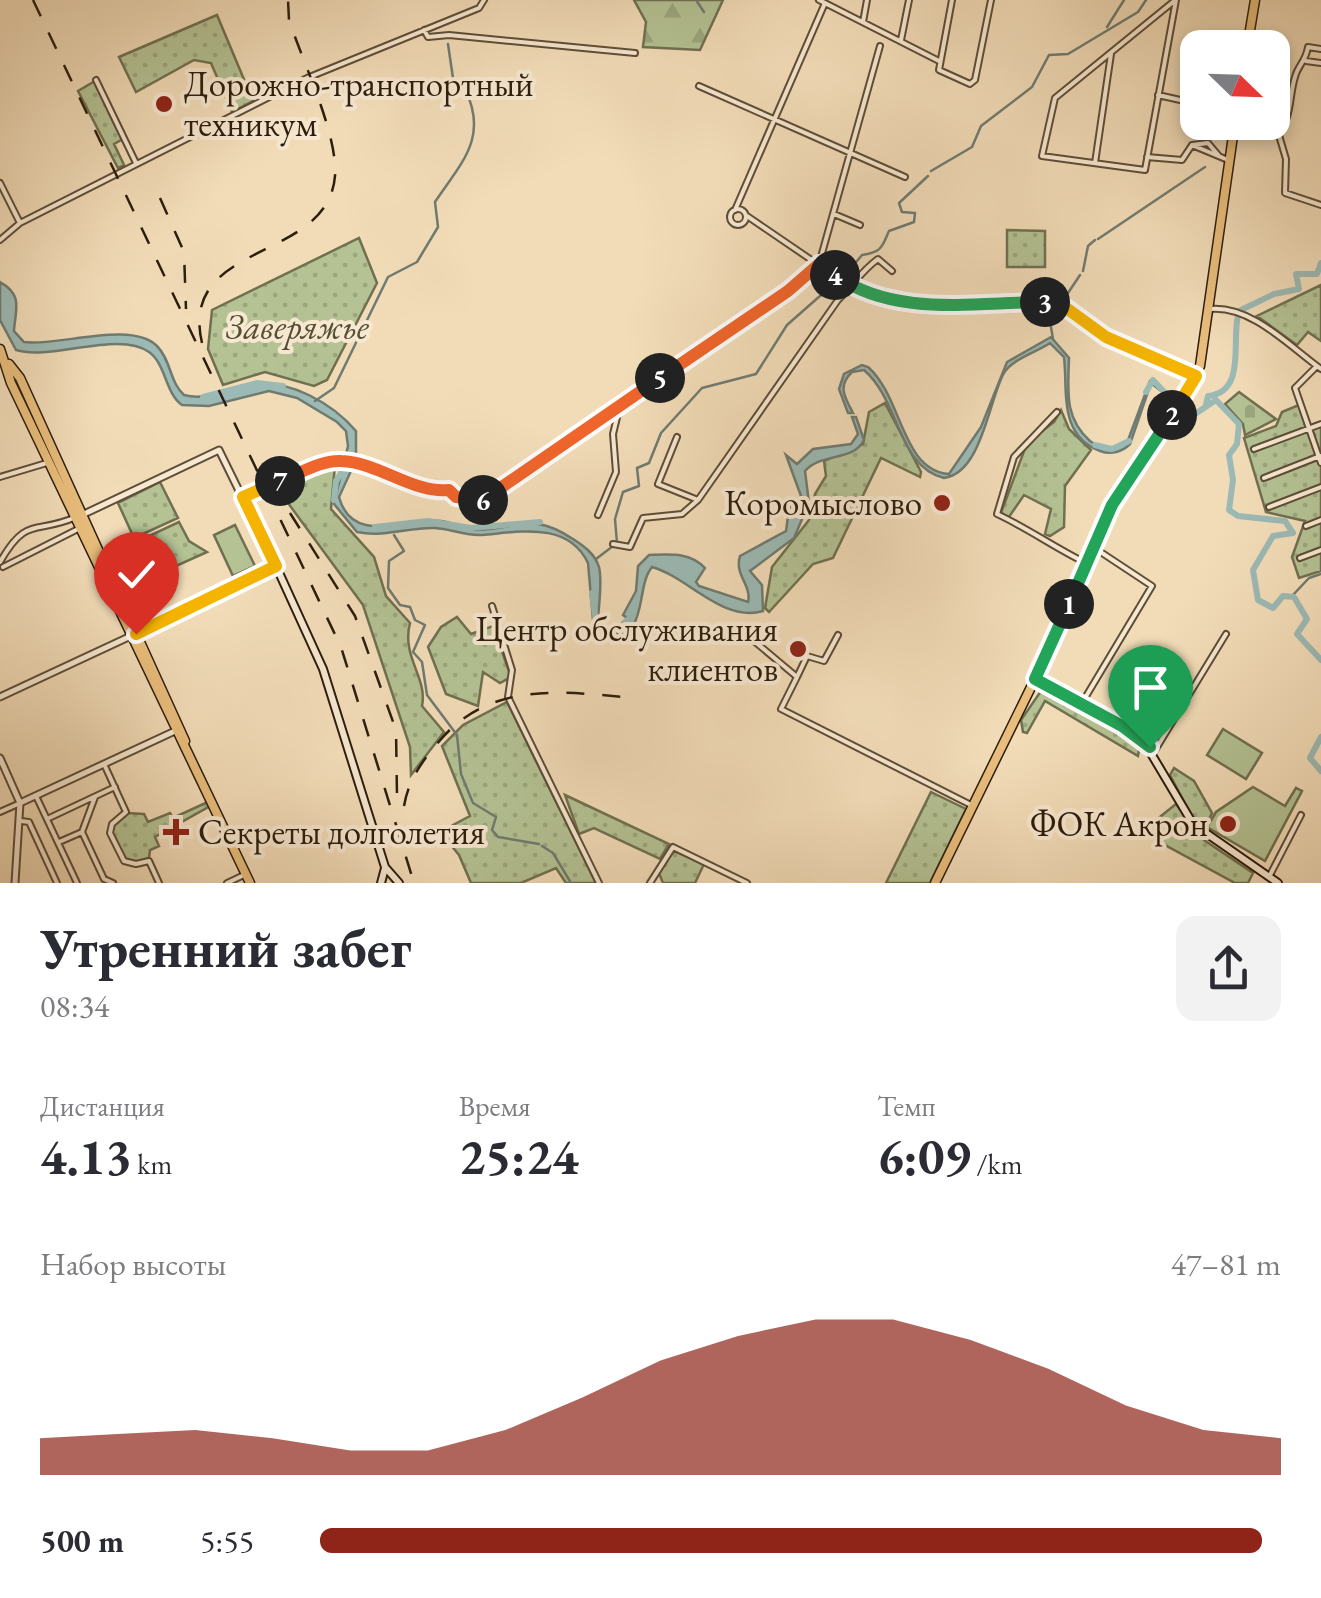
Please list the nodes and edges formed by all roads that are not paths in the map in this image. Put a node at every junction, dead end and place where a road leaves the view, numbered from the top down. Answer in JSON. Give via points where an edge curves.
{"nodes":[{"id":1,"x":484,"y":0,"type":"edge"},
{"id":2,"x":867,"y":0,"type":"edge"},
{"id":3,"x":909,"y":0,"type":"edge"},
{"id":4,"x":952,"y":0,"type":"edge"},
{"id":5,"x":991,"y":0,"type":"edge"},
{"id":6,"x":1255,"y":0,"type":"edge"},
{"id":7,"x":821,"y":1,"type":"edge"},
{"id":8,"x":1174,"y":1,"type":"edge"},
{"id":9,"x":863,"y":22,"type":"junction"},
{"id":10,"x":424,"y":30,"type":"junction"},
{"id":11,"x":1250,"y":30,"type":"edge"},
{"id":12,"x":902,"y":40,"type":"junction"},
{"id":13,"x":880,"y":46,"type":"dead end"},
{"id":14,"x":1321,"y":49,"type":"edge"},
{"id":15,"x":634,"y":53,"type":"dead end"},
{"id":16,"x":1111,"y":54,"type":"junction"},
{"id":17,"x":1306,"y":61,"type":"junction"},
{"id":18,"x":941,"y":62,"type":"junction"},
{"id":19,"x":1321,"y":63,"type":"edge"},
{"id":20,"x":96,"y":80,"type":"dead end"},
{"id":21,"x":699,"y":86,"type":"dead end"},
{"id":22,"x":1158,"y":95,"type":"junction"},
{"id":23,"x":1180,"y":100,"type":"edge"},
{"id":24,"x":1290,"y":102,"type":"edge"},
{"id":25,"x":773,"y":119,"type":"junction"},
{"id":26,"x":1229,"y":140,"type":"edge"},
{"id":27,"x":1280,"y":140,"type":"edge"},
{"id":28,"x":1192,"y":144,"type":"junction"},
{"id":29,"x":850,"y":152,"type":"junction"},
{"id":30,"x":1147,"y":157,"type":"junction"},
{"id":31,"x":1224,"y":158,"type":"junction"},
{"id":32,"x":1095,"y":163,"type":"junction"},
{"id":33,"x":136,"y":164,"type":"junction"},
{"id":34,"x":904,"y":177,"type":"dead end"},
{"id":35,"x":0,"y":183,"type":"edge"},
{"id":36,"x":1321,"y":205,"type":"edge"},
{"id":37,"x":735,"y":210,"type":"junction"},
{"id":38,"x":834,"y":214,"type":"junction"},
{"id":39,"x":747,"y":216,"type":"junction"},
{"id":40,"x":20,"y":223,"type":"junction"},
{"id":41,"x":860,"y":226,"type":"dead end"},
{"id":42,"x":0,"y":240,"type":"edge"},
{"id":43,"x":819,"y":264,"type":"junction"},
{"id":44,"x":892,"y":271,"type":"dead end"},
{"id":45,"x":854,"y":288,"type":"junction"},
{"id":46,"x":1210,"y":309,"type":"junction"},
{"id":47,"x":2,"y":352,"type":"edge"},
{"id":48,"x":1319,"y":368,"type":"edge"},
{"id":49,"x":1196,"y":376,"type":"junction"},
{"id":50,"x":15,"y":380,"type":"junction"},
{"id":51,"x":620,"y":405,"type":"junction"},
{"id":52,"x":1056,"y":412,"type":"dead end"},
{"id":53,"x":1321,"y":424,"type":"edge"},
{"id":54,"x":1309,"y":428,"type":"junction"},
{"id":55,"x":677,"y":436,"type":"dead end"},
{"id":56,"x":1254,"y":449,"type":"dead end"},
{"id":57,"x":1320,"y":458,"type":"edge"},
{"id":58,"x":50,"y":462,"type":"junction"},
{"id":59,"x":0,"y":477,"type":"edge"},
{"id":60,"x":1264,"y":478,"type":"dead end"},
{"id":61,"x":1321,"y":487,"type":"edge"},
{"id":62,"x":243,"y":497,"type":"junction"},
{"id":63,"x":698,"y":500,"type":"junction"},
{"id":64,"x":1269,"y":507,"type":"dead end"},
{"id":65,"x":598,"y":515,"type":"dead end"},
{"id":66,"x":78,"y":516,"type":"junction"},
{"id":67,"x":1321,"y":520,"type":"edge"},
{"id":68,"x":1306,"y":526,"type":"dead end"},
{"id":69,"x":80,"y":528,"type":"junction"},
{"id":70,"x":613,"y":544,"type":"dead end"},
{"id":71,"x":1092,"y":547,"type":"junction"},
{"id":72,"x":1321,"y":550,"type":"edge"},
{"id":73,"x":1300,"y":558,"type":"dead end"},
{"id":74,"x":1086,"y":563,"type":"junction"},
{"id":75,"x":2,"y":564,"type":"edge"},
{"id":76,"x":276,"y":566,"type":"junction"},
{"id":77,"x":492,"y":606,"type":"dead end"},
{"id":78,"x":728,"y":629,"type":"dead end"},
{"id":79,"x":1226,"y":634,"type":"dead end"},
{"id":80,"x":133,"y":635,"type":"junction"},
{"id":81,"x":838,"y":635,"type":"dead end"},
{"id":82,"x":797,"y":677,"type":"junction"},
{"id":83,"x":1035,"y":679,"type":"junction"},
{"id":84,"x":0,"y":698,"type":"edge"},
{"id":85,"x":165,"y":704,"type":"junction"},
{"id":86,"x":1082,"y":704,"type":"junction"},
{"id":87,"x":173,"y":732,"type":"junction"},
{"id":88,"x":185,"y":745,"type":"junction"},
{"id":89,"x":1154,"y":752,"type":"junction"},
{"id":90,"x":0,"y":758,"type":"edge"},
{"id":91,"x":104,"y":764,"type":"junction"},
{"id":92,"x":115,"y":788,"type":"junction"},
{"id":93,"x":36,"y":796,"type":"junction"},
{"id":94,"x":95,"y":797,"type":"junction"},
{"id":95,"x":20,"y":803,"type":"junction"},
{"id":96,"x":973,"y":806,"type":"junction"},
{"id":97,"x":0,"y":812,"type":"edge"},
{"id":98,"x":1301,"y":816,"type":"dead end"},
{"id":99,"x":47,"y":819,"type":"junction"},
{"id":100,"x":21,"y":821,"type":"junction"},
{"id":101,"x":82,"y":832,"type":"junction"},
{"id":102,"x":58,"y":842,"type":"junction"},
{"id":103,"x":385,"y":867,"type":"junction"},
{"id":104,"x":248,"y":879,"type":"edge"},
{"id":105,"x":104,"y":880,"type":"junction"},
{"id":106,"x":1267,"y":880,"type":"edge"},
{"id":107,"x":396,"y":882,"type":"edge"},
{"id":108,"x":15,"y":883,"type":"edge"},
{"id":109,"x":57,"y":883,"type":"edge"},
{"id":110,"x":77,"y":883,"type":"edge"},
{"id":111,"x":95,"y":883,"type":"edge"},
{"id":112,"x":113,"y":883,"type":"edge"},
{"id":113,"x":158,"y":883,"type":"edge"},
{"id":114,"x":227,"y":883,"type":"edge"},
{"id":115,"x":382,"y":883,"type":"edge"},
{"id":116,"x":599,"y":883,"type":"edge"},
{"id":117,"x":650,"y":883,"type":"edge"},
{"id":118,"x":747,"y":883,"type":"edge"},
{"id":119,"x":935,"y":883,"type":"edge"},
{"id":120,"x":1278,"y":883,"type":"edge"}],
"edges":[{"from":1,"to":10,"type":"street"},
{"from":2,"to":9,"type":"street"},
{"from":3,"to":12,"type":"street"},
{"from":4,"to":18,"type":"street"},
{"from":5,"to":18,"type":"street","via":[[974,83],[939,70]]},
{"from":6,"to":11,"type":"main road"},
{"from":7,"to":9,"type":"street"},
{"from":7,"to":25,"type":"street"},
{"from":8,"to":16,"type":"street"},
{"from":8,"to":22,"type":"street"},
{"from":9,"to":12,"type":"street"},
{"from":10,"to":15,"type":"street","via":[[428,38],[449,34]]},
{"from":10,"to":33,"type":"street","via":[[308,78]]},
{"from":12,"to":18,"type":"street"},
{"from":13,"to":29,"type":"street"},
{"from":14,"to":17,"type":"street","via":[[1308,47]]},
{"from":16,"to":32,"type":"street"},
{"from":16,"to":32,"type":"street","via":[[1050,104],[1042,156]]},
{"from":17,"to":19,"type":"street"},
{"from":17,"to":24,"type":"street","via":[[1297,70]]},
{"from":20,"to":33,"type":"street"},
{"from":21,"to":25,"type":"street"},
{"from":22,"to":23,"type":"street"},
{"from":22,"to":30,"type":"street"},
{"from":25,"to":29,"type":"street"},
{"from":25,"to":37,"type":"street"},
{"from":26,"to":31,"type":"main road"},
{"from":27,"to":36,"type":"street","via":[[1284,193]]},
{"from":28,"to":30,"type":"street","via":[[1182,160]]},
{"from":28,"to":31,"type":"street"},
{"from":28,"to":31,"type":"street","via":[[1208,143]]},
{"from":29,"to":34,"type":"street"},
{"from":29,"to":38,"type":"street"},
{"from":30,"to":32,"type":"street","via":[[1145,170]]},
{"from":31,"to":46,"type":"main road"},
{"from":33,"to":40,"type":"street"},
{"from":35,"to":40,"type":"street"},
{"from":37,"to":39,"type":"street"},
{"from":37,"to":39,"type":"street","via":[[733,224]]},
{"from":38,"to":41,"type":"street"},
{"from":38,"to":43,"type":"street"},
{"from":39,"to":43,"type":"street"},
{"from":40,"to":42,"type":"street"},
{"from":43,"to":45,"type":"street"},
{"from":43,"to":51,"type":"street"},
{"from":44,"to":45,"type":"street","via":[[878,259]]},
{"from":45,"to":49,"type":"street","via":[[915,304],[1058,302],[1106,337]]},
{"from":45,"to":63,"type":"street","via":[[834,304]]},
{"from":46,"to":48,"type":"street","via":[[1248,316]]},
{"from":46,"to":49,"type":"main road"},
{"from":47,"to":50,"type":"main road"},
{"from":48,"to":54,"type":"street","via":[[1294,388]]},
{"from":49,"to":71,"type":"main road"},
{"from":50,"to":58,"type":"main road"},
{"from":50,"to":66,"type":"main road"},
{"from":51,"to":62,"type":"street","via":[[488,501],[339,460]]},
{"from":51,"to":65,"type":"street","via":[[613,434],[616,472]]},
{"from":52,"to":74,"type":"street","via":[[1014,457],[997,514]]},
{"from":53,"to":54,"type":"street"},
{"from":54,"to":56,"type":"street"},
{"from":54,"to":57,"type":"street"},
{"from":55,"to":63,"type":"street","via":[[658,484]]},
{"from":57,"to":60,"type":"street"},
{"from":58,"to":59,"type":"street"},
{"from":58,"to":66,"type":"main road"},
{"from":61,"to":64,"type":"street"},
{"from":62,"to":66,"type":"street","via":[[219,450]]},
{"from":62,"to":76,"type":"street"},
{"from":63,"to":70,"type":"street","via":[[682,514],[643,518],[630,547]]},
{"from":66,"to":69,"type":"main road"},
{"from":66,"to":75,"type":"street","via":[[33,525],[12,541]]},
{"from":66,"to":80,"type":"main road"},
{"from":67,"to":68,"type":"street"},
{"from":69,"to":75,"type":"street"},
{"from":69,"to":80,"type":"main road"},
{"from":71,"to":74,"type":"main road"},
{"from":71,"to":86,"type":"street","via":[[1152,586]]},
{"from":72,"to":73,"type":"street"},
{"from":74,"to":83,"type":"main road"},
{"from":76,"to":80,"type":"main road"},
{"from":76,"to":103,"type":"main road","via":[[324,672]]},
{"from":77,"to":116,"type":"street","via":[[512,670],[508,697]]},
{"from":78,"to":82,"type":"street"},
{"from":79,"to":89,"type":"street"},
{"from":80,"to":84,"type":"street"},
{"from":80,"to":85,"type":"main road"},
{"from":81,"to":82,"type":"street","via":[[824,661],[807,656]]},
{"from":82,"to":96,"type":"street","via":[[781,709]]},
{"from":83,"to":86,"type":"main road"},
{"from":83,"to":96,"type":"main road"},
{"from":85,"to":87,"type":"main road"},
{"from":85,"to":88,"type":"main road"},
{"from":86,"to":89,"type":"main road"},
{"from":87,"to":88,"type":"main road"},
{"from":87,"to":91,"type":"street"},
{"from":88,"to":104,"type":"main road"},
{"from":89,"to":106,"type":"main road","via":[[1193,824]]},
{"from":90,"to":95,"type":"street"},
{"from":91,"to":92,"type":"street"},
{"from":91,"to":93,"type":"street"},
{"from":92,"to":94,"type":"street"},
{"from":92,"to":113,"type":"street","via":[[126,812],[112,824],[116,845],[124,860],[149,861]]},
{"from":93,"to":95,"type":"street"},
{"from":93,"to":99,"type":"street"},
{"from":94,"to":99,"type":"street"},
{"from":94,"to":101,"type":"street"},
{"from":95,"to":97,"type":"street"},
{"from":95,"to":100,"type":"street"},
{"from":96,"to":119,"type":"main road"},
{"from":98,"to":106,"type":"street"},
{"from":99,"to":102,"type":"street"},
{"from":100,"to":108,"type":"street"},
{"from":100,"to":109,"type":"street","via":[[29,822]]},
{"from":101,"to":102,"type":"street"},
{"from":101,"to":105,"type":"street"},
{"from":102,"to":110,"type":"street"},
{"from":103,"to":107,"type":"main road"},
{"from":103,"to":115,"type":"main road"},
{"from":104,"to":114,"type":"street"},
{"from":105,"to":111,"type":"street"},
{"from":105,"to":112,"type":"street"},
{"from":106,"to":120,"type":"main road"},
{"from":107,"to":115,"type":"main road"},
{"from":117,"to":118,"type":"street","via":[[673,847]]}]}
